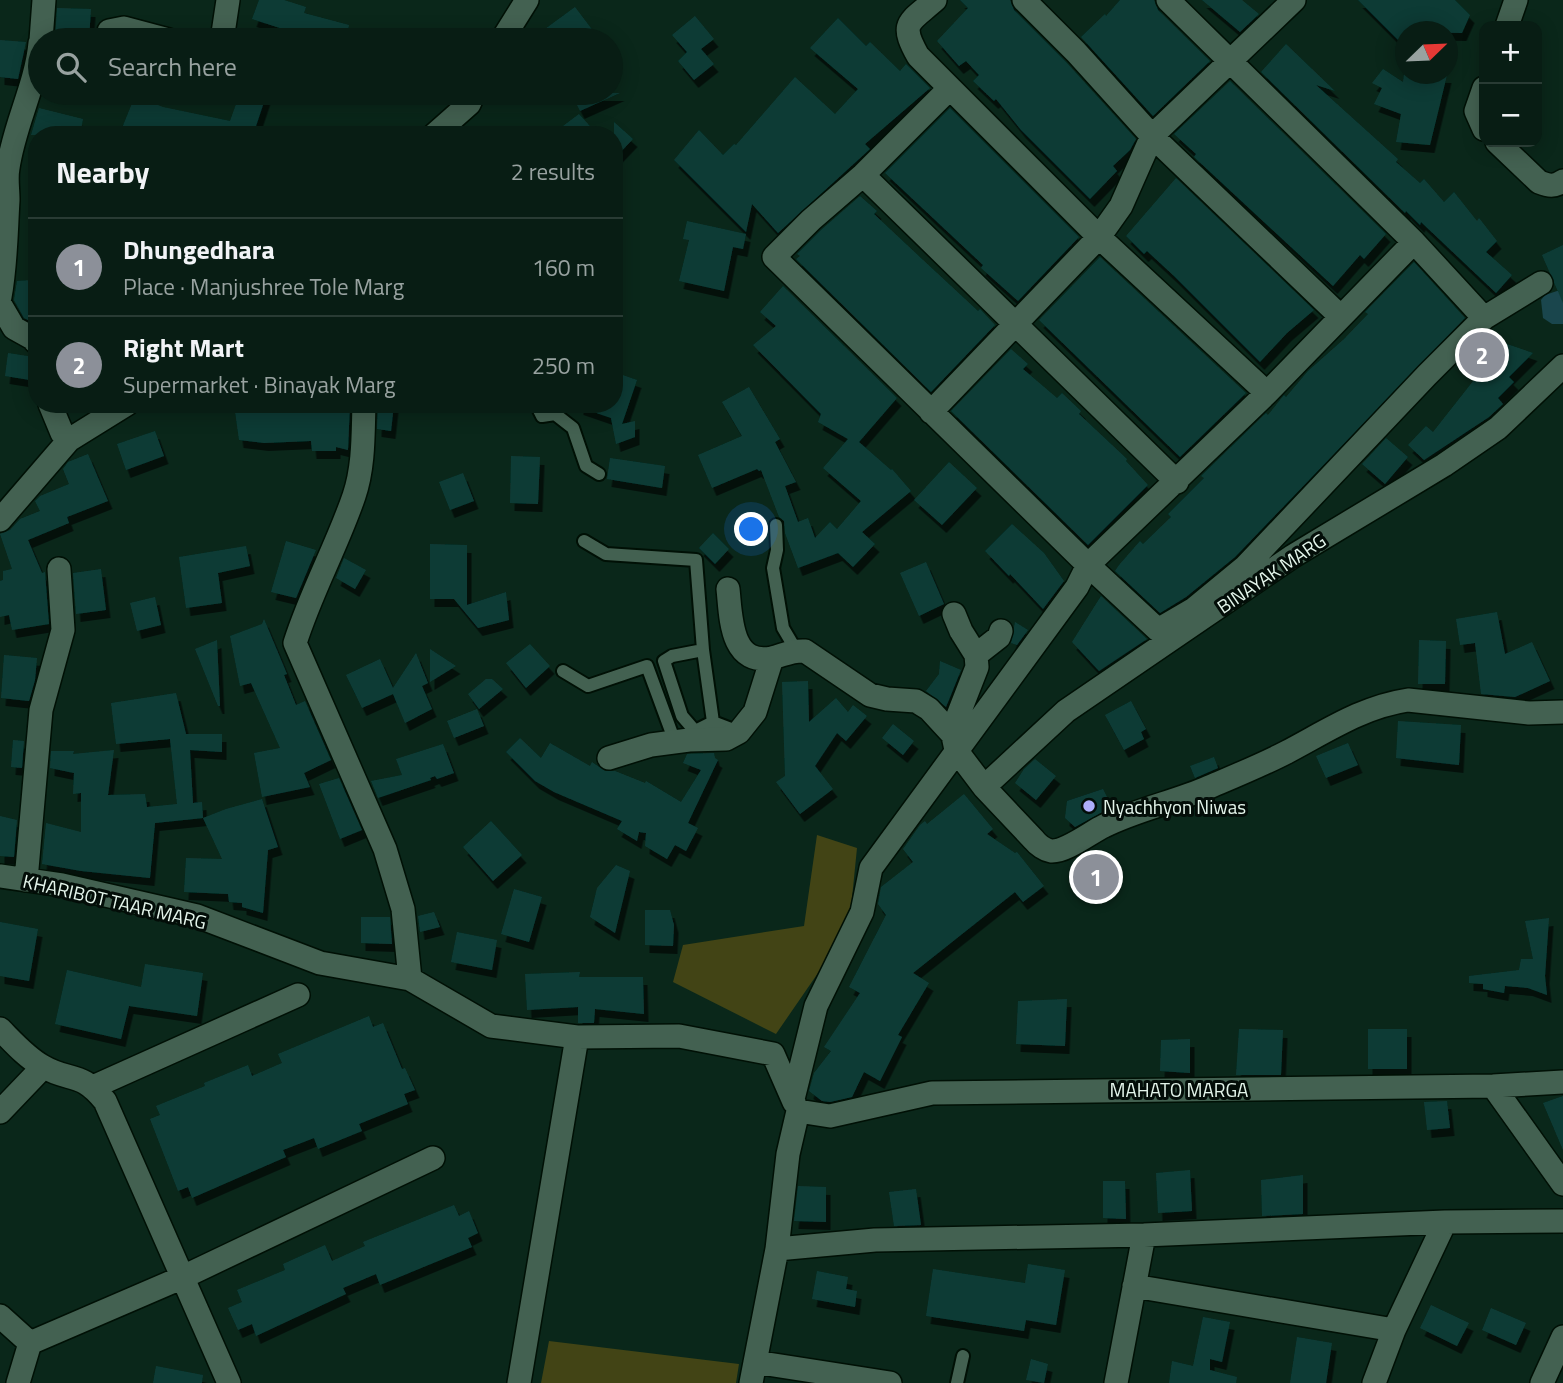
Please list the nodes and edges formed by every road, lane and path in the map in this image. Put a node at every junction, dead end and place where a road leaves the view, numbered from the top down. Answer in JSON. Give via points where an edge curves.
{"nodes":[{"id":1,"x":44,"y":0,"type":"edge"},
{"id":2,"x":228,"y":0,"type":"edge"},
{"id":3,"x":527,"y":0,"type":"edge"},
{"id":4,"x":935,"y":0,"type":"edge"},
{"id":5,"x":1024,"y":0,"type":"edge"},
{"id":6,"x":1168,"y":0,"type":"edge"},
{"id":7,"x":1294,"y":0,"type":"edge"},
{"id":8,"x":1516,"y":0,"type":"edge"},
{"id":9,"x":1509,"y":21,"type":"edge"},
{"id":10,"x":41,"y":28,"type":"edge"},
{"id":11,"x":224,"y":28,"type":"edge"},
{"id":12,"x":510,"y":28,"type":"edge"},
{"id":13,"x":1230,"y":60,"type":"junction"},
{"id":14,"x":950,"y":88,"type":"junction"},
{"id":15,"x":28,"y":89,"type":"edge"},
{"id":16,"x":467,"y":105,"type":"edge"},
{"id":17,"x":443,"y":126,"type":"edge"},
{"id":18,"x":1152,"y":136,"type":"junction"},
{"id":19,"x":1502,"y":147,"type":"edge"},
{"id":20,"x":863,"y":175,"type":"junction"},
{"id":21,"x":1563,"y":181,"type":"edge"},
{"id":22,"x":1099,"y":237,"type":"junction"},
{"id":23,"x":1413,"y":242,"type":"junction"},
{"id":24,"x":1541,"y":282,"type":"dead end"},
{"id":25,"x":0,"y":296,"type":"edge"},
{"id":26,"x":0,"y":304,"type":"edge"},
{"id":27,"x":1341,"y":317,"type":"junction"},
{"id":28,"x":1484,"y":318,"type":"junction"},
{"id":29,"x":1016,"y":326,"type":"junction"},
{"id":30,"x":28,"y":336,"type":"edge"},
{"id":31,"x":1563,"y":366,"type":"edge"},
{"id":32,"x":1267,"y":393,"type":"junction"},
{"id":33,"x":932,"y":412,"type":"junction"},
{"id":34,"x":54,"y":413,"type":"edge"},
{"id":35,"x":112,"y":413,"type":"edge"},
{"id":36,"x":364,"y":413,"type":"edge"},
{"id":37,"x":540,"y":413,"type":"edge"},
{"id":38,"x":69,"y":440,"type":"junction"},
{"id":39,"x":598,"y":474,"type":"dead end"},
{"id":40,"x":1177,"y":482,"type":"junction"},
{"id":41,"x":0,"y":520,"type":"edge"},
{"id":42,"x":776,"y":525,"type":"dead end"},
{"id":43,"x":584,"y":541,"type":"dead end"},
{"id":44,"x":1088,"y":565,"type":"junction"},
{"id":45,"x":59,"y":569,"type":"dead end"},
{"id":46,"x":728,"y":589,"type":"dead end"},
{"id":47,"x":954,"y":614,"type":"dead end"},
{"id":48,"x":1001,"y":631,"type":"dead end"},
{"id":49,"x":704,"y":650,"type":"junction"},
{"id":50,"x":796,"y":650,"type":"junction"},
{"id":51,"x":976,"y":655,"type":"junction"},
{"id":52,"x":772,"y":658,"type":"junction"},
{"id":53,"x":563,"y":671,"type":"dead end"},
{"id":54,"x":1563,"y":712,"type":"edge"},
{"id":55,"x":713,"y":722,"type":"junction"},
{"id":56,"x":739,"y":732,"type":"junction"},
{"id":57,"x":675,"y":742,"type":"junction"},
{"id":58,"x":955,"y":743,"type":"junction"},
{"id":59,"x":609,"y":758,"type":"dead end"},
{"id":60,"x":984,"y":787,"type":"junction"},
{"id":61,"x":0,"y":876,"type":"edge"},
{"id":62,"x":26,"y":880,"type":"junction"},
{"id":63,"x":410,"y":979,"type":"junction"},
{"id":64,"x":298,"y":995,"type":"dead end"},
{"id":65,"x":0,"y":1029,"type":"edge"},
{"id":66,"x":577,"y":1037,"type":"junction"},
{"id":67,"x":43,"y":1067,"type":"junction"},
{"id":68,"x":1563,"y":1082,"type":"edge"},
{"id":69,"x":1493,"y":1086,"type":"junction"},
{"id":70,"x":93,"y":1087,"type":"junction"},
{"id":71,"x":795,"y":1105,"type":"junction"},
{"id":72,"x":0,"y":1112,"type":"edge"},
{"id":73,"x":433,"y":1158,"type":"dead end"},
{"id":74,"x":1563,"y":1184,"type":"edge"},
{"id":75,"x":1445,"y":1222,"type":"junction"},
{"id":76,"x":1563,"y":1222,"type":"edge"},
{"id":77,"x":1144,"y":1235,"type":"junction"},
{"id":78,"x":777,"y":1250,"type":"junction"},
{"id":79,"x":181,"y":1278,"type":"junction"},
{"id":80,"x":1134,"y":1286,"type":"junction"},
{"id":81,"x":0,"y":1316,"type":"edge"},
{"id":82,"x":1394,"y":1330,"type":"junction"},
{"id":83,"x":1563,"y":1337,"type":"edge"},
{"id":84,"x":30,"y":1343,"type":"junction"},
{"id":85,"x":963,"y":1356,"type":"dead end"},
{"id":86,"x":753,"y":1372,"type":"edge"},
{"id":87,"x":18,"y":1383,"type":"edge"},
{"id":88,"x":229,"y":1383,"type":"edge"},
{"id":89,"x":519,"y":1383,"type":"edge"},
{"id":90,"x":890,"y":1383,"type":"edge"},
{"id":91,"x":957,"y":1383,"type":"edge"},
{"id":92,"x":1116,"y":1383,"type":"edge"},
{"id":93,"x":1374,"y":1383,"type":"edge"},
{"id":94,"x":1542,"y":1383,"type":"edge"}],
"edges":[{"from":1,"to":10,"type":"street"},
{"from":2,"to":11,"type":"street"},
{"from":3,"to":12,"type":"street"},
{"from":4,"to":14,"type":"street","via":[[910,22],[907,36],[918,56]]},
{"from":5,"to":18,"type":"street"},
{"from":6,"to":13,"type":"street"},
{"from":7,"to":13,"type":"street"},
{"from":8,"to":9,"type":"street"},
{"from":13,"to":18,"type":"street"},
{"from":13,"to":23,"type":"street"},
{"from":14,"to":20,"type":"street"},
{"from":14,"to":22,"type":"street"},
{"from":15,"to":25,"type":"street","via":[[7,172],[6,266]]},
{"from":16,"to":17,"type":"street"},
{"from":18,"to":22,"type":"street","via":[[1121,206]]},
{"from":18,"to":27,"type":"street"},
{"from":19,"to":21,"type":"street","via":[[1539,182],[1548,186]]},
{"from":20,"to":29,"type":"street"},
{"from":20,"to":33,"type":"street","via":[[774,257]]},
{"from":22,"to":29,"type":"street"},
{"from":22,"to":32,"type":"street"},
{"from":23,"to":27,"type":"street"},
{"from":23,"to":28,"type":"street"},
{"from":24,"to":28,"type":"street"},
{"from":26,"to":30,"type":"street","via":[[14,328]]},
{"from":27,"to":32,"type":"street"},
{"from":28,"to":44,"type":"street","via":[[1265,548],[1194,609],[1158,630]]},
{"from":29,"to":33,"type":"street"},
{"from":29,"to":40,"type":"street"},
{"from":31,"to":60,"type":"street","name":"BINAYAK MARG","via":[[1487,435],[1444,465],[1293,556],[1066,711]]},
{"from":32,"to":40,"type":"street"},
{"from":33,"to":44,"type":"street"},
{"from":34,"to":38,"type":"street"},
{"from":35,"to":38,"type":"street"},
{"from":36,"to":63,"type":"street","via":[[355,494],[295,643],[385,849],[403,909]]},
{"from":37,"to":39,"type":"lane","via":[[555,414],[573,428],[586,466]]},
{"from":38,"to":41,"type":"street"},
{"from":40,"to":44,"type":"street"},
{"from":42,"to":50,"type":"lane","via":[[773,568],[783,628]]},
{"from":43,"to":49,"type":"lane","via":[[606,554],[696,560]]},
{"from":44,"to":58,"type":"street","via":[[1077,587]]},
{"from":45,"to":62,"type":"street","via":[[63,630],[41,710]]},
{"from":46,"to":52,"type":"street","via":[[737,645],[759,658]]},
{"from":47,"to":51,"type":"street"},
{"from":48,"to":51,"type":"street"},
{"from":49,"to":55,"type":"lane"},
{"from":49,"to":55,"type":"lane","via":[[664,661],[682,716],[695,731]]},
{"from":50,"to":52,"type":"street"},
{"from":50,"to":58,"type":"street","via":[[805,651],[870,695],[916,701],[929,709]]},
{"from":51,"to":58,"type":"street","via":[[977,667],[952,731]]},
{"from":52,"to":56,"type":"street","via":[[755,712]]},
{"from":53,"to":57,"type":"lane","via":[[589,686],[647,666]]},
{"from":54,"to":60,"type":"street","via":[[1529,713],[1408,700],[1389,703],[1342,720],[1284,754],[1051,851],[1039,846]]},
{"from":55,"to":56,"type":"lane"},
{"from":56,"to":57,"type":"street","via":[[726,739]]},
{"from":57,"to":59,"type":"street"},
{"from":58,"to":60,"type":"street"},
{"from":58,"to":71,"type":"street","via":[[871,868],[862,912],[816,1006]]},
{"from":61,"to":62,"type":"street","name":"KHARIBOT TAAR MARG"},
{"from":62,"to":63,"type":"street","name":"KHARIBOT TAAR MARG","via":[[197,916],[320,963]]},
{"from":63,"to":66,"type":"street","name":"KHARIBOT TAAR MARG","via":[[491,1026]]},
{"from":64,"to":70,"type":"street"},
{"from":65,"to":67,"type":"street"},
{"from":66,"to":71,"type":"street","name":"KHARIBOT TAAR MARG","via":[[679,1036],[774,1054]]},
{"from":66,"to":89,"type":"street"},
{"from":67,"to":70,"type":"street"},
{"from":67,"to":72,"type":"street"},
{"from":68,"to":69,"type":"street","name":"MAHATO MARGA"},
{"from":69,"to":71,"type":"street","name":"MAHATO MARGA","via":[[932,1093],[830,1116]]},
{"from":69,"to":74,"type":"street"},
{"from":70,"to":79,"type":"street","via":[[104,1101]]},
{"from":71,"to":78,"type":"street"},
{"from":73,"to":79,"type":"street"},
{"from":75,"to":76,"type":"street"},
{"from":75,"to":77,"type":"street"},
{"from":75,"to":82,"type":"street"},
{"from":77,"to":78,"type":"street","via":[[876,1240]]},
{"from":77,"to":80,"type":"street"},
{"from":78,"to":86,"type":"street"},
{"from":79,"to":84,"type":"street"},
{"from":79,"to":88,"type":"street"},
{"from":80,"to":82,"type":"street"},
{"from":80,"to":92,"type":"street"},
{"from":81,"to":84,"type":"street"},
{"from":82,"to":93,"type":"street"},
{"from":83,"to":94,"type":"street"},
{"from":84,"to":87,"type":"street"},
{"from":85,"to":91,"type":"lane"},
{"from":86,"to":90,"type":"street"}]}
